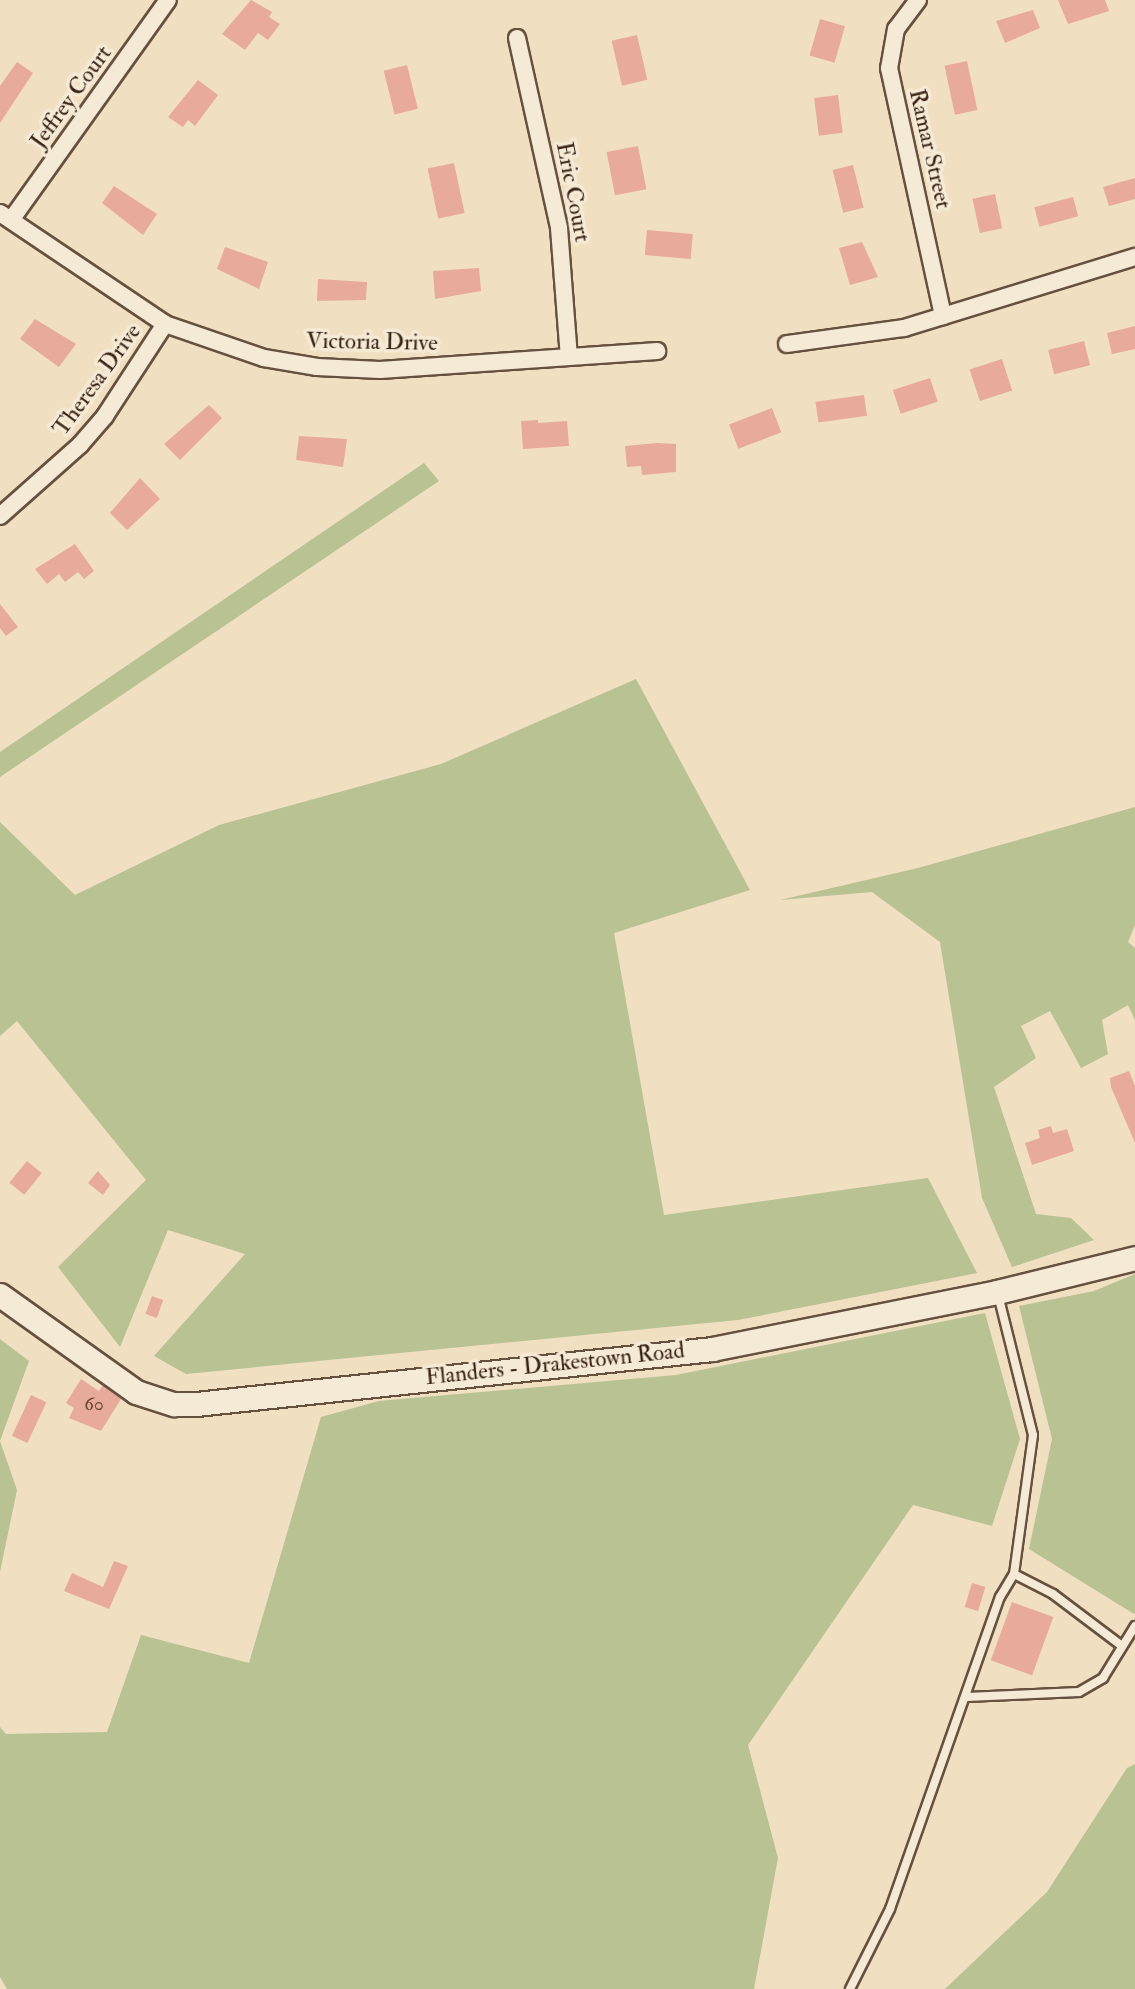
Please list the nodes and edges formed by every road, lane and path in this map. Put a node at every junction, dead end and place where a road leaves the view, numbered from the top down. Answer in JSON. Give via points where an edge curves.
{"nodes":[{"id":1,"x":168,"y":0,"type":"edge"},
{"id":2,"x":918,"y":0,"type":"edge"},
{"id":3,"x":517,"y":38,"type":"dead end"},
{"id":4,"x":5,"y":216,"type":"edge"},
{"id":5,"x":1135,"y":257,"type":"edge"},
{"id":6,"x":943,"y":316,"type":"junction"},
{"id":7,"x":165,"y":324,"type":"junction"},
{"id":8,"x":787,"y":344,"type":"dead end"},
{"id":9,"x":657,"y":351,"type":"dead end"},
{"id":10,"x":569,"y":357,"type":"junction"},
{"id":11,"x":0,"y":516,"type":"edge"},
{"id":12,"x":1135,"y":1258,"type":"edge"},
{"id":13,"x":998,"y":1292,"type":"junction"},
{"id":14,"x":0,"y":1296,"type":"edge"},
{"id":15,"x":1014,"y":1574,"type":"junction"},
{"id":16,"x":1135,"y":1626,"type":"edge"},
{"id":17,"x":1122,"y":1646,"type":"junction"},
{"id":18,"x":967,"y":1697,"type":"junction"},
{"id":19,"x":850,"y":1989,"type":"edge"}],
"edges":[{"from":1,"to":4,"type":"street","name":"Jeffrey Court"},
{"from":2,"to":6,"type":"street","name":"Ramar Street","via":[[896,29],[889,68]]},
{"from":3,"to":10,"type":"street","name":"Eric Court","via":[[559,228]]},
{"from":4,"to":7,"type":"street","name":"Victoria Drive"},
{"from":5,"to":6,"type":"street"},
{"from":6,"to":8,"type":"street","via":[[856,338]]},
{"from":7,"to":10,"type":"street","name":"Victoria Drive","via":[[242,352],[317,367],[380,370]]},
{"from":7,"to":11,"type":"street","name":"Theresa Drive","via":[[80,444]]},
{"from":9,"to":10,"type":"street","name":"Victoria Drive"},
{"from":12,"to":13,"type":"street","name":"Flanders - Drakestown Road"},
{"from":13,"to":14,"type":"street","name":"Flanders - Drakestown Road","via":[[712,1349],[196,1404],[174,1404],[136,1392]]},
{"from":13,"to":15,"type":"lane","via":[[1033,1435]]},
{"from":15,"to":17,"type":"lane","via":[[1053,1594]]},
{"from":15,"to":18,"type":"lane","via":[[1000,1597]]},
{"from":16,"to":17,"type":"lane"},
{"from":17,"to":18,"type":"lane","via":[[1103,1678],[1079,1692]]},
{"from":18,"to":19,"type":"lane","via":[[890,1909]]}]}
